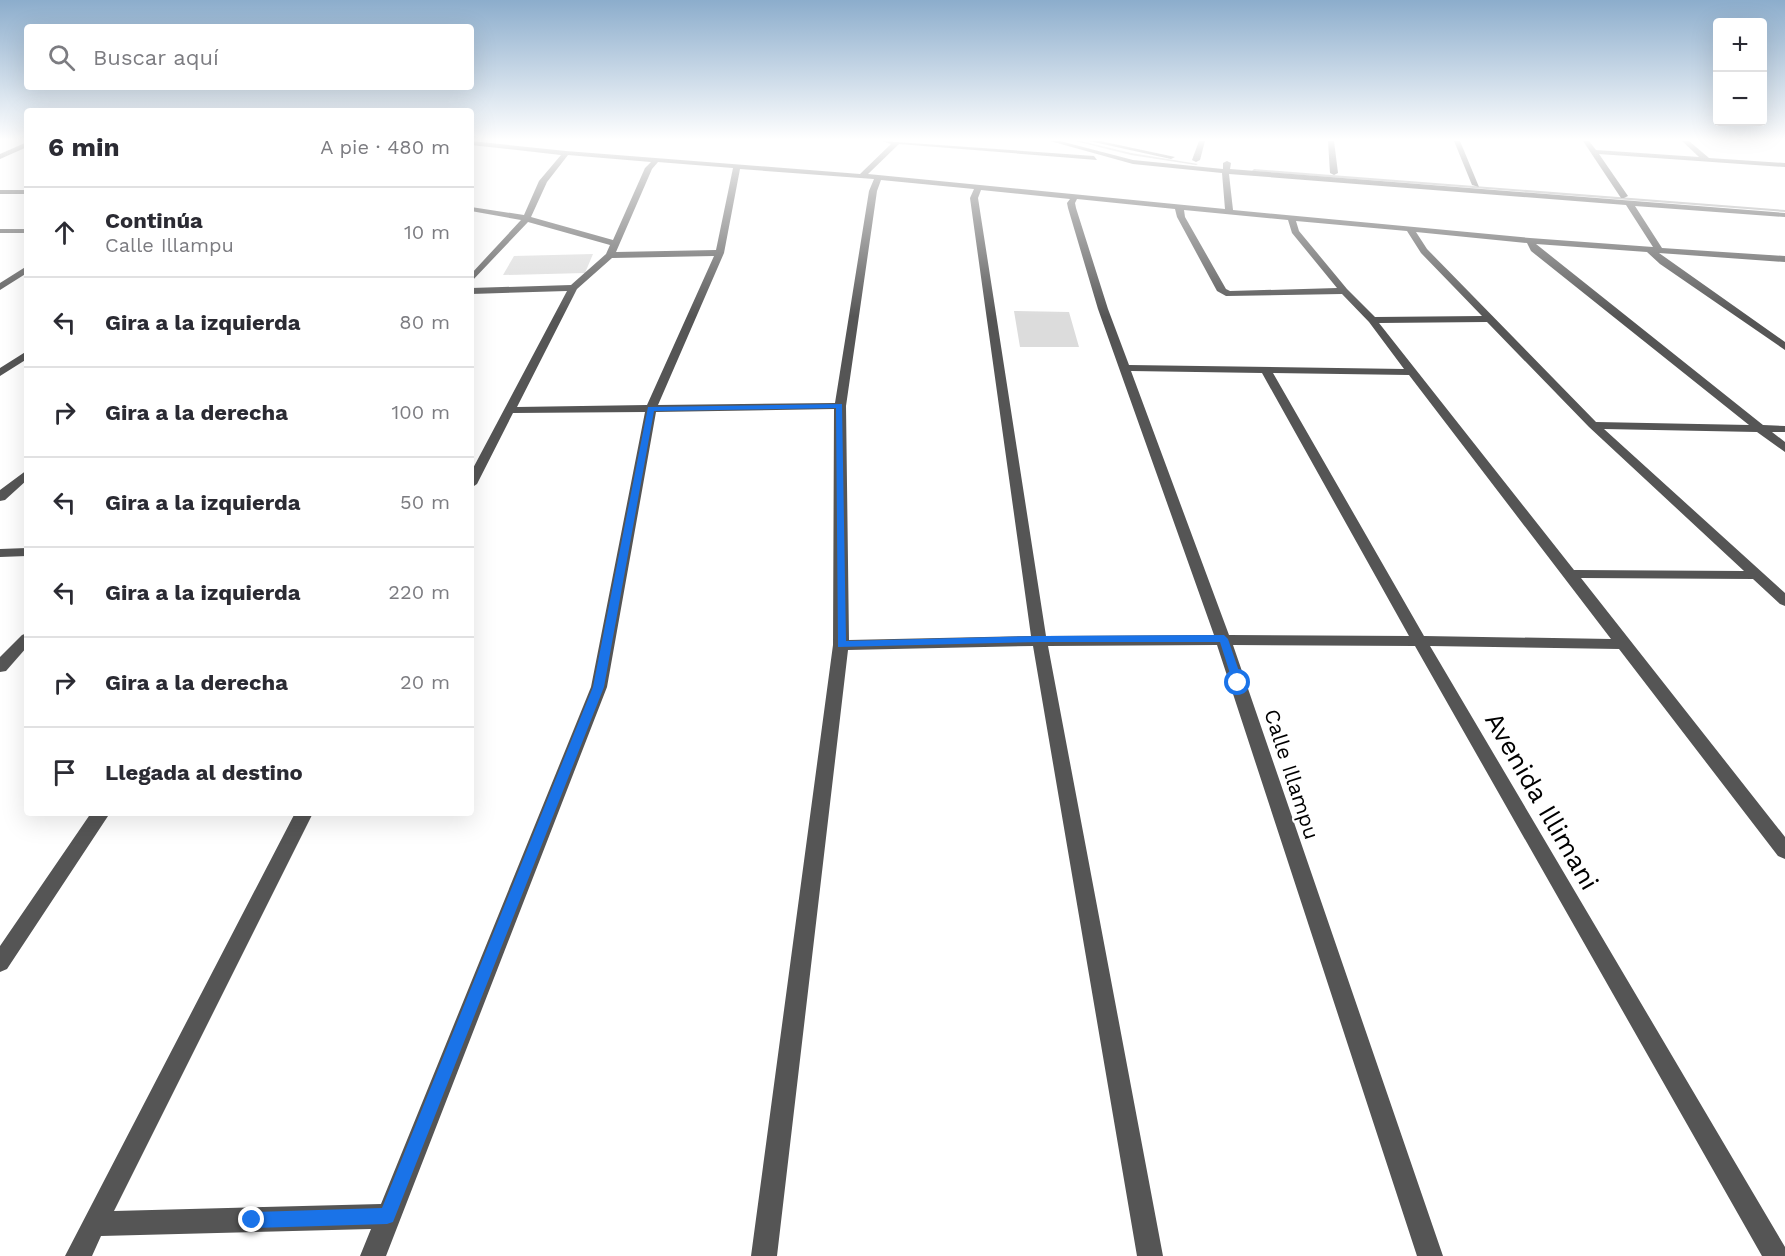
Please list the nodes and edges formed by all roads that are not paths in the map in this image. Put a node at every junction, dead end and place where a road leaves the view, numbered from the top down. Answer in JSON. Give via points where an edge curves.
{"nodes":[{"id":1,"x":535,"y":200,"type":"edge"},
{"id":2,"x":634,"y":200,"type":"edge"},
{"id":3,"x":730,"y":200,"type":"edge"},
{"id":4,"x":872,"y":200,"type":"edge"},
{"id":5,"x":974,"y":200,"type":"edge"},
{"id":6,"x":1073,"y":200,"type":"edge"},
{"id":7,"x":1102,"y":200,"type":"edge"},
{"id":8,"x":1228,"y":200,"type":"edge"},
{"id":9,"x":1621,"y":200,"type":"edge"},
{"id":10,"x":1622,"y":200,"type":"edge"},
{"id":11,"x":1626,"y":200,"type":"junction"},
{"id":12,"x":1179,"y":207,"type":"junction"},
{"id":13,"x":1785,"y":209,"type":"edge"},
{"id":14,"x":474,"y":210,"type":"edge"},
{"id":15,"x":1229,"y":212,"type":"junction"},
{"id":16,"x":1785,"y":216,"type":"edge"},
{"id":17,"x":526,"y":219,"type":"junction"},
{"id":18,"x":1292,"y":219,"type":"junction"},
{"id":19,"x":1410,"y":230,"type":"junction"},
{"id":20,"x":0,"y":231,"type":"edge"},
{"id":21,"x":24,"y":231,"type":"edge"},
{"id":22,"x":1530,"y":241,"type":"junction"},
{"id":23,"x":614,"y":243,"type":"junction"},
{"id":24,"x":1655,"y":250,"type":"junction"},
{"id":25,"x":720,"y":253,"type":"junction"},
{"id":26,"x":610,"y":255,"type":"junction"},
{"id":27,"x":1780,"y":259,"type":"edge"},
{"id":28,"x":1785,"y":264,"type":"edge"},
{"id":29,"x":24,"y":271,"type":"edge"},
{"id":30,"x":474,"y":276,"type":"edge"},
{"id":31,"x":14,"y":278,"type":"junction"},
{"id":32,"x":0,"y":279,"type":"edge"},
{"id":33,"x":0,"y":287,"type":"edge"},
{"id":34,"x":573,"y":288,"type":"junction"},
{"id":35,"x":474,"y":291,"type":"edge"},
{"id":36,"x":1344,"y":291,"type":"junction"},
{"id":37,"x":1492,"y":319,"type":"junction"},
{"id":38,"x":1372,"y":320,"type":"junction"},
{"id":39,"x":1785,"y":347,"type":"edge"},
{"id":40,"x":24,"y":356,"type":"edge"},
{"id":41,"x":1125,"y":368,"type":"junction"},
{"id":42,"x":1266,"y":371,"type":"junction"},
{"id":43,"x":1412,"y":372,"type":"junction"},
{"id":44,"x":0,"y":374,"type":"edge"},
{"id":45,"x":840,"y":406,"type":"junction"},
{"id":46,"x":651,"y":408,"type":"junction"},
{"id":47,"x":508,"y":410,"type":"junction"},
{"id":48,"x":1593,"y":424,"type":"junction"},
{"id":49,"x":1761,"y":429,"type":"junction"},
{"id":50,"x":1785,"y":429,"type":"edge"},
{"id":51,"x":1785,"y":448,"type":"edge"},
{"id":52,"x":24,"y":476,"type":"edge"},
{"id":53,"x":474,"y":478,"type":"edge"},
{"id":54,"x":0,"y":496,"type":"edge"},
{"id":55,"x":24,"y":552,"type":"edge"},
{"id":56,"x":0,"y":553,"type":"edge"},
{"id":57,"x":1568,"y":574,"type":"junction"},
{"id":58,"x":1757,"y":575,"type":"junction"},
{"id":59,"x":1785,"y":601,"type":"edge"},
{"id":60,"x":1040,"y":639,"type":"junction"},
{"id":61,"x":1224,"y":639,"type":"junction"},
{"id":62,"x":1419,"y":640,"type":"junction"},
{"id":63,"x":24,"y":641,"type":"edge"},
{"id":64,"x":1623,"y":644,"type":"junction"},
{"id":65,"x":841,"y":645,"type":"junction"},
{"id":66,"x":0,"y":667,"type":"edge"},
{"id":67,"x":99,"y":816,"type":"edge"},
{"id":68,"x":302,"y":816,"type":"edge"},
{"id":69,"x":1785,"y":851,"type":"edge"},
{"id":70,"x":0,"y":963,"type":"edge"},
{"id":71,"x":387,"y":1216,"type":"junction"},
{"id":72,"x":95,"y":1224,"type":"junction"},
{"id":73,"x":78,"y":1256,"type":"edge"},
{"id":74,"x":373,"y":1256,"type":"edge"},
{"id":75,"x":764,"y":1256,"type":"edge"},
{"id":76,"x":1150,"y":1256,"type":"edge"},
{"id":77,"x":1430,"y":1256,"type":"edge"},
{"id":78,"x":1776,"y":1256,"type":"edge"}],
"edges":[{"from":1,"to":17,"type":"street"},
{"from":2,"to":23,"type":"street"},
{"from":3,"to":25,"type":"street"},
{"from":4,"to":45,"type":"street"},
{"from":5,"to":60,"type":"street"},
{"from":6,"to":41,"type":"street","name":"Calle Illampu","via":[[1072,208],[1103,309]]},
{"from":7,"to":12,"type":"street"},
{"from":8,"to":15,"type":"street"},
{"from":9,"to":11,"type":"street"},
{"from":10,"to":11,"type":"street"},
{"from":11,"to":13,"type":"street"},
{"from":11,"to":16,"type":"street"},
{"from":11,"to":24,"type":"street"},
{"from":12,"to":15,"type":"street"},
{"from":12,"to":36,"type":"street","via":[[1180,217],[1219,287],[1229,294]]},
{"from":14,"to":17,"type":"street"},
{"from":15,"to":18,"type":"street"},
{"from":17,"to":23,"type":"street"},
{"from":17,"to":30,"type":"street"},
{"from":18,"to":19,"type":"street"},
{"from":18,"to":36,"type":"street","via":[[1295,231]]},
{"from":19,"to":22,"type":"street"},
{"from":19,"to":37,"type":"street","via":[[1424,251]]},
{"from":20,"to":21,"type":"street"},
{"from":22,"to":24,"type":"street"},
{"from":22,"to":49,"type":"street","via":[[1534,249]]},
{"from":23,"to":26,"type":"street"},
{"from":24,"to":27,"type":"street"},
{"from":24,"to":39,"type":"street","via":[[1663,262]]},
{"from":25,"to":26,"type":"street"},
{"from":25,"to":46,"type":"street"},
{"from":26,"to":34,"type":"street"},
{"from":27,"to":28,"type":"street"},
{"from":29,"to":31,"type":"street"},
{"from":31,"to":32,"type":"street"},
{"from":31,"to":33,"type":"street"},
{"from":34,"to":35,"type":"street"},
{"from":34,"to":47,"type":"street"},
{"from":36,"to":38,"type":"street"},
{"from":37,"to":38,"type":"street"},
{"from":37,"to":48,"type":"street"},
{"from":38,"to":43,"type":"street"},
{"from":40,"to":44,"type":"street"},
{"from":41,"to":42,"type":"street"},
{"from":41,"to":61,"type":"street","name":"Calle Illampu"},
{"from":42,"to":43,"type":"street"},
{"from":42,"to":62,"type":"street","name":"Avenida Illimani"},
{"from":43,"to":57,"type":"street"},
{"from":45,"to":46,"type":"street"},
{"from":45,"to":65,"type":"street"},
{"from":46,"to":47,"type":"street"},
{"from":46,"to":71,"type":"street","via":[[599,687]]},
{"from":47,"to":53,"type":"street"},
{"from":48,"to":49,"type":"street"},
{"from":48,"to":58,"type":"street"},
{"from":49,"to":50,"type":"street"},
{"from":49,"to":51,"type":"street"},
{"from":52,"to":54,"type":"street"},
{"from":55,"to":56,"type":"street"},
{"from":57,"to":58,"type":"street"},
{"from":57,"to":64,"type":"street"},
{"from":58,"to":59,"type":"street"},
{"from":60,"to":61,"type":"street"},
{"from":60,"to":65,"type":"street"},
{"from":60,"to":76,"type":"street"},
{"from":61,"to":62,"type":"street"},
{"from":61,"to":77,"type":"street","name":"Calle Illampu"},
{"from":62,"to":64,"type":"street"},
{"from":62,"to":78,"type":"street","name":"Avenida Illimani"},
{"from":63,"to":66,"type":"street"},
{"from":64,"to":69,"type":"street"},
{"from":65,"to":75,"type":"street"},
{"from":67,"to":70,"type":"street"},
{"from":68,"to":72,"type":"street"},
{"from":71,"to":72,"type":"street"},
{"from":71,"to":74,"type":"street"},
{"from":72,"to":73,"type":"street"}]}
